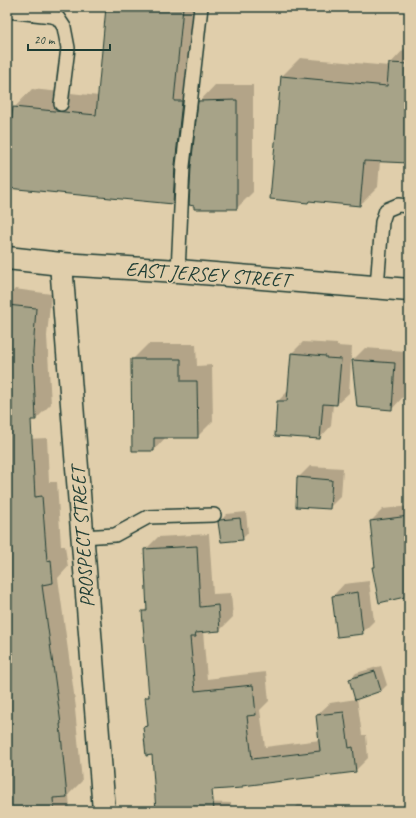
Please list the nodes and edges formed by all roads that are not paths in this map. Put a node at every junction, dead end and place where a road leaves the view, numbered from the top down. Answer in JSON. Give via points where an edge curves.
{"nodes":[{"id":1,"x":201,"y":7,"type":"edge"},
{"id":2,"x":7,"y":11,"type":"edge"},
{"id":3,"x":61,"y":104,"type":"dead end"},
{"id":4,"x":409,"y":206,"type":"edge"},
{"id":5,"x":7,"y":258,"type":"edge"},
{"id":6,"x":61,"y":264,"type":"junction"},
{"id":7,"x":178,"y":271,"type":"junction"},
{"id":8,"x":377,"y":287,"type":"junction"},
{"id":9,"x":409,"y":290,"type":"edge"},
{"id":10,"x":214,"y":515,"type":"dead end"},
{"id":11,"x":82,"y":537,"type":"junction"},
{"id":12,"x":104,"y":811,"type":"edge"}],
"edges":[{"from":1,"to":7,"type":"lane","via":[[183,166]]},
{"from":2,"to":3,"type":"lane","via":[[52,16],[58,18],[64,27],[68,48]]},
{"from":4,"to":8,"type":"lane","via":[[398,205],[386,210],[382,222]]},
{"from":5,"to":6,"type":"street","name":"EAST JERSEY STREET"},
{"from":6,"to":7,"type":"street","name":"EAST JERSEY STREET"},
{"from":6,"to":11,"type":"street","name":"PROSPECT STREET"},
{"from":7,"to":8,"type":"street","name":"EAST JERSEY STREET"},
{"from":8,"to":9,"type":"street","name":"EAST JERSEY STREET"},
{"from":10,"to":11,"type":"lane","via":[[148,517],[114,534]]},
{"from":11,"to":12,"type":"street","name":"PROSPECT STREET"}]}
